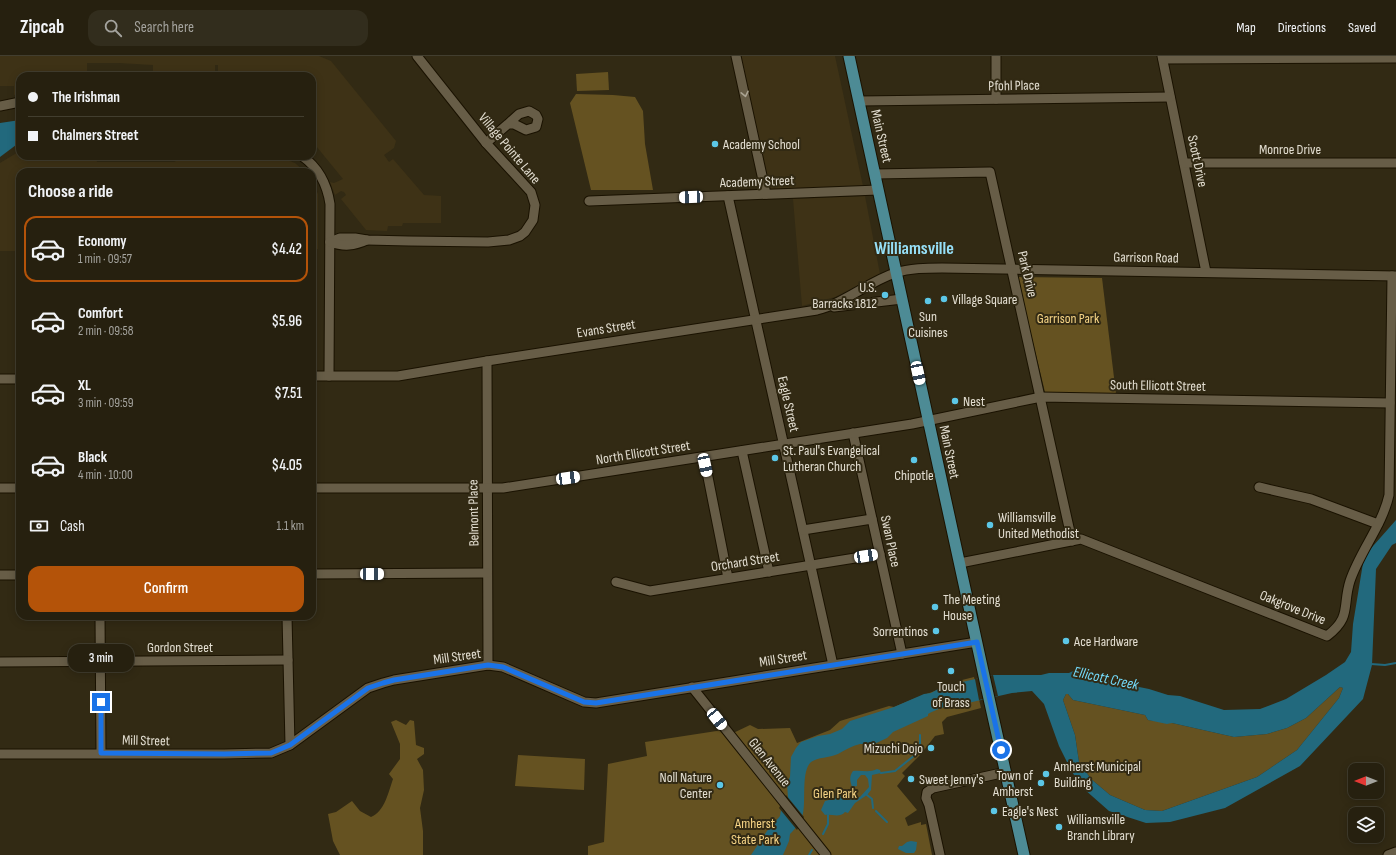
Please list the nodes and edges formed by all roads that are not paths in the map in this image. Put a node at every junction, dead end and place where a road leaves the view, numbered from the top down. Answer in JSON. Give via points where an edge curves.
{"nodes":[{"id":1,"x":417,"y":56,"type":"edge"},
{"id":2,"x":736,"y":56,"type":"edge"},
{"id":3,"x":849,"y":56,"type":"edge"},
{"id":4,"x":996,"y":56,"type":"edge"},
{"id":5,"x":1163,"y":57,"type":"edge"},
{"id":6,"x":1396,"y":58,"type":"edge"},
{"id":7,"x":1170,"y":97,"type":"junction"},
{"id":8,"x":996,"y":100,"type":"junction"},
{"id":9,"x":858,"y":101,"type":"junction"},
{"id":10,"x":16,"y":103,"type":"edge"},
{"id":11,"x":0,"y":106,"type":"edge"},
{"id":12,"x":508,"y":124,"type":"dead end"},
{"id":13,"x":486,"y":143,"type":"junction"},
{"id":14,"x":306,"y":160,"type":"edge"},
{"id":15,"x":1184,"y":163,"type":"junction"},
{"id":16,"x":1396,"y":163,"type":"edge"},
{"id":17,"x":315,"y":168,"type":"edge"},
{"id":18,"x":316,"y":169,"type":"edge"},
{"id":19,"x":875,"y":174,"type":"junction"},
{"id":20,"x":878,"y":190,"type":"junction"},
{"id":21,"x":766,"y":194,"type":"junction"},
{"id":22,"x":728,"y":196,"type":"junction"},
{"id":23,"x":589,"y":201,"type":"dead end"},
{"id":24,"x":330,"y":242,"type":"junction"},
{"id":25,"x":1012,"y":269,"type":"junction"},
{"id":26,"x":1206,"y":272,"type":"junction"},
{"id":27,"x":896,"y":273,"type":"junction"},
{"id":28,"x":1394,"y":276,"type":"edge"},
{"id":29,"x":902,"y":299,"type":"junction"},
{"id":30,"x":830,"y":307,"type":"junction"},
{"id":31,"x":756,"y":320,"type":"junction"},
{"id":32,"x":486,"y":361,"type":"junction"},
{"id":33,"x":316,"y":376,"type":"edge"},
{"id":34,"x":329,"y":376,"type":"junction"},
{"id":35,"x":0,"y":379,"type":"edge"},
{"id":36,"x":16,"y":379,"type":"edge"},
{"id":37,"x":1041,"y":397,"type":"junction"},
{"id":38,"x":1390,"y":403,"type":"junction"},
{"id":39,"x":928,"y":421,"type":"junction"},
{"id":40,"x":854,"y":433,"type":"junction"},
{"id":41,"x":784,"y":444,"type":"junction"},
{"id":42,"x":742,"y":451,"type":"junction"},
{"id":43,"x":704,"y":457,"type":"junction"},
{"id":44,"x":1260,"y":487,"type":"dead end"},
{"id":45,"x":0,"y":488,"type":"edge"},
{"id":46,"x":16,"y":488,"type":"edge"},
{"id":47,"x":316,"y":488,"type":"edge"},
{"id":48,"x":486,"y":488,"type":"junction"},
{"id":49,"x":872,"y":519,"type":"junction"},
{"id":50,"x":1378,"y":524,"type":"junction"},
{"id":51,"x":803,"y":530,"type":"junction"},
{"id":52,"x":1072,"y":541,"type":"junction"},
{"id":53,"x":880,"y":554,"type":"junction"},
{"id":54,"x":960,"y":564,"type":"junction"},
{"id":55,"x":811,"y":565,"type":"junction"},
{"id":56,"x":769,"y":572,"type":"junction"},
{"id":57,"x":488,"y":573,"type":"junction"},
{"id":58,"x":316,"y":574,"type":"edge"},
{"id":59,"x":0,"y":575,"type":"edge"},
{"id":60,"x":16,"y":575,"type":"edge"},
{"id":61,"x":728,"y":578,"type":"junction"},
{"id":62,"x":616,"y":582,"type":"dead end"},
{"id":63,"x":100,"y":620,"type":"edge"},
{"id":64,"x":287,"y":620,"type":"edge"},
{"id":65,"x":977,"y":642,"type":"junction"},
{"id":66,"x":902,"y":654,"type":"junction"},
{"id":67,"x":288,"y":660,"type":"junction"},
{"id":68,"x":0,"y":662,"type":"edge"},
{"id":69,"x":100,"y":662,"type":"junction"},
{"id":70,"x":488,"y":665,"type":"junction"},
{"id":71,"x":833,"y":665,"type":"junction"},
{"id":72,"x":692,"y":687,"type":"junction"},
{"id":73,"x":290,"y":745,"type":"junction"},
{"id":74,"x":101,"y":753,"type":"junction"},
{"id":75,"x":0,"y":754,"type":"edge"},
{"id":76,"x":1006,"y":772,"type":"junction"},
{"id":77,"x":1396,"y":852,"type":"edge"},
{"id":78,"x":826,"y":855,"type":"edge"},
{"id":79,"x":940,"y":855,"type":"edge"},
{"id":80,"x":1024,"y":855,"type":"edge"},
{"id":81,"x":1388,"y":855,"type":"edge"}],
"edges":[{"from":1,"to":13,"type":"street","name":"Village Pointe Lane"},
{"from":2,"to":21,"type":"street","one_way":true},
{"from":3,"to":9,"type":"main road","name":"Main Street"},
{"from":4,"to":8,"type":"street"},
{"from":5,"to":6,"type":"street"},
{"from":5,"to":7,"type":"street","name":"Scott Drive"},
{"from":7,"to":8,"type":"street","name":"Pfohl Place"},
{"from":7,"to":15,"type":"street","name":"Scott Drive"},
{"from":8,"to":9,"type":"street","name":"Pfohl Place"},
{"from":9,"to":19,"type":"main road","name":"Main Street"},
{"from":10,"to":11,"type":"street"},
{"from":12,"to":13,"type":"street"},
{"from":13,"to":24,"type":"street","name":"Village Pointe Lane","via":[[534,198],[533,220],[525,232],[515,238],[495,242],[355,238],[340,238]]},
{"from":14,"to":17,"type":"street"},
{"from":15,"to":16,"type":"street","name":"Monroe Drive"},
{"from":15,"to":26,"type":"street","name":"Scott Drive"},
{"from":18,"to":24,"type":"street","via":[[328,191]]},
{"from":19,"to":20,"type":"main road","name":"Main Street"},
{"from":19,"to":25,"type":"street","name":"Park Drive","via":[[990,172]]},
{"from":20,"to":21,"type":"street","name":"Academy Street"},
{"from":20,"to":27,"type":"main road","name":"Main Street"},
{"from":21,"to":22,"type":"street","name":"Academy Street"},
{"from":22,"to":23,"type":"street","name":"Academy Street"},
{"from":22,"to":31,"type":"street","name":"Eagle Street"},
{"from":24,"to":34,"type":"street"},
{"from":25,"to":26,"type":"street","name":"Garrison Road"},
{"from":25,"to":27,"type":"street","name":"Garrison Road","via":[[939,268]]},
{"from":25,"to":37,"type":"street","name":"Park Drive"},
{"from":26,"to":28,"type":"street","name":"Garrison Road"},
{"from":27,"to":29,"type":"main road","name":"Main Street"},
{"from":27,"to":30,"type":"street","name":"Evans Street"},
{"from":28,"to":38,"type":"street","name":"Oakgrove Drive"},
{"from":29,"to":30,"type":"street"},
{"from":29,"to":39,"type":"main road","name":"Main Street"},
{"from":30,"to":31,"type":"street","name":"Evans Street"},
{"from":31,"to":32,"type":"street","name":"Evans Street"},
{"from":31,"to":41,"type":"street","name":"Eagle Street"},
{"from":32,"to":34,"type":"street","name":"Evans Street","via":[[398,376]]},
{"from":32,"to":48,"type":"street","name":"Belmont Place"},
{"from":33,"to":34,"type":"street","name":"Evans Street"},
{"from":35,"to":36,"type":"street"},
{"from":37,"to":38,"type":"street","name":"South Ellicott Street"},
{"from":37,"to":39,"type":"street","name":"South Ellicott Street"},
{"from":37,"to":52,"type":"street","name":"Park Drive"},
{"from":38,"to":50,"type":"street","name":"Oakgrove Drive","via":[[1389,495]]},
{"from":39,"to":40,"type":"street","name":"North Ellicott Street"},
{"from":39,"to":54,"type":"main road","name":"Main Street"},
{"from":40,"to":41,"type":"street","name":"North Ellicott Street"},
{"from":40,"to":49,"type":"street","name":"Swan Place"},
{"from":41,"to":42,"type":"street","name":"North Ellicott Street"},
{"from":41,"to":51,"type":"street","name":"Eagle Street"},
{"from":42,"to":43,"type":"street","name":"North Ellicott Street"},
{"from":42,"to":56,"type":"street"},
{"from":43,"to":48,"type":"street","name":"North Ellicott Street","via":[[503,488]]},
{"from":43,"to":61,"type":"street"},
{"from":44,"to":50,"type":"street","via":[[1311,499]]},
{"from":45,"to":46,"type":"street"},
{"from":47,"to":48,"type":"street","name":"North Ellicott Street"},
{"from":48,"to":57,"type":"street","name":"Belmont Place"},
{"from":49,"to":51,"type":"street"},
{"from":49,"to":53,"type":"street","name":"Swan Place"},
{"from":50,"to":52,"type":"street","name":"Oakgrove Drive","via":[[1352,576],[1343,619],[1327,636],[1081,539]]},
{"from":51,"to":55,"type":"street","name":"Eagle Street"},
{"from":52,"to":54,"type":"street","name":"Oakgrove Drive"},
{"from":53,"to":55,"type":"street","name":"Orchard Street"},
{"from":53,"to":66,"type":"street","name":"Swan Place"},
{"from":54,"to":65,"type":"main road","name":"Main Street"},
{"from":55,"to":56,"type":"street","name":"Orchard Street"},
{"from":55,"to":71,"type":"street","name":"Eagle Street"},
{"from":56,"to":61,"type":"street","name":"Orchard Street"},
{"from":57,"to":58,"type":"street"},
{"from":57,"to":70,"type":"street","name":"Belmont Place"},
{"from":59,"to":60,"type":"street"},
{"from":61,"to":62,"type":"street","name":"Orchard Street","via":[[650,591]]},
{"from":63,"to":69,"type":"street"},
{"from":64,"to":67,"type":"street"},
{"from":65,"to":66,"type":"street","name":"Mill Street"},
{"from":65,"to":76,"type":"main road","name":"Main Street"},
{"from":66,"to":71,"type":"street","name":"Mill Street"},
{"from":67,"to":69,"type":"street","name":"Gordon Street"},
{"from":67,"to":73,"type":"street"},
{"from":68,"to":69,"type":"street","name":"Gordon Street"},
{"from":69,"to":74,"type":"street"},
{"from":70,"to":72,"type":"street","name":"Mill Street","via":[[503,667],[584,702],[596,703]]},
{"from":70,"to":73,"type":"street","name":"Mill Street","via":[[394,680],[368,688]]},
{"from":71,"to":72,"type":"street","name":"Mill Street"},
{"from":72,"to":78,"type":"street","name":"Glen Avenue"},
{"from":73,"to":74,"type":"street","name":"Mill Street","via":[[271,753]]},
{"from":74,"to":75,"type":"street","name":"Mill Street"},
{"from":76,"to":79,"type":"street","via":[[932,788],[927,792],[927,802]]},
{"from":76,"to":80,"type":"main road","name":"Main Street"},
{"from":77,"to":81,"type":"street"}]}
